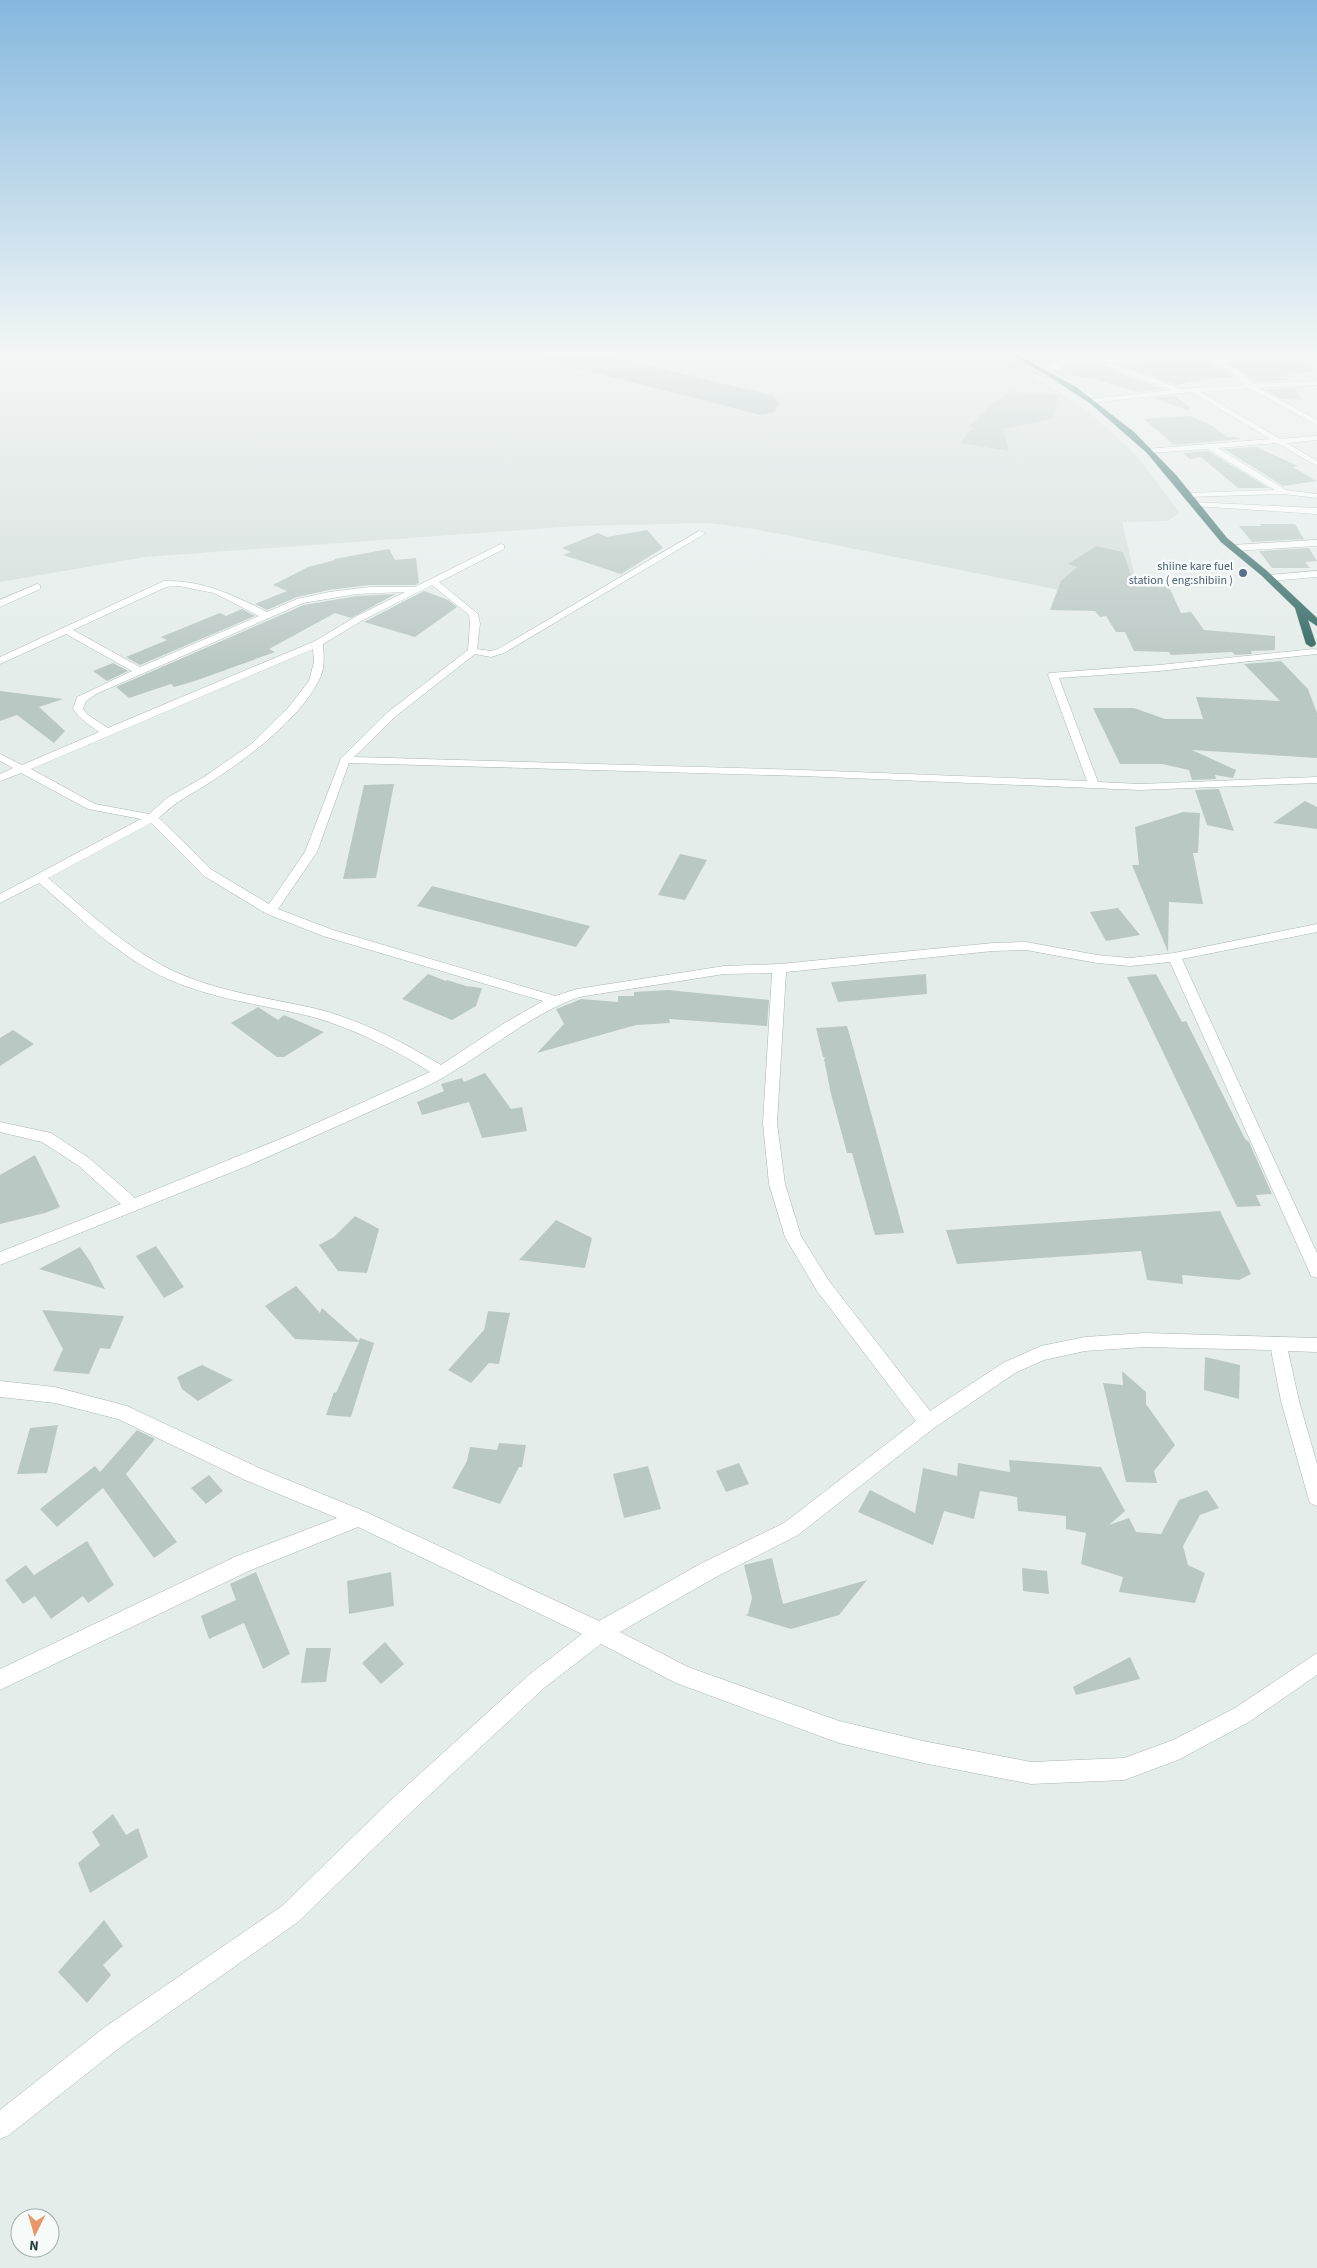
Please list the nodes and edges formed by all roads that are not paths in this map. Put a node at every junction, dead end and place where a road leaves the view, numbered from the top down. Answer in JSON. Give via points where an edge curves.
{"nodes":[{"id":1,"x":1155,"y":458,"type":"edge"},
{"id":2,"x":1228,"y":458,"type":"edge"},
{"id":3,"x":1284,"y":492,"type":"junction"},
{"id":4,"x":1189,"y":495,"type":"junction"},
{"id":5,"x":1317,"y":496,"type":"edge"},
{"id":6,"x":1195,"y":504,"type":"junction"},
{"id":7,"x":1317,"y":511,"type":"edge"},
{"id":8,"x":702,"y":532,"type":"dead end"},
{"id":9,"x":1317,"y":543,"type":"edge"},
{"id":10,"x":501,"y":547,"type":"dead end"},
{"id":11,"x":1234,"y":548,"type":"junction"},
{"id":12,"x":1317,"y":574,"type":"edge"},
{"id":13,"x":1270,"y":578,"type":"junction"},
{"id":14,"x":433,"y":581,"type":"junction"},
{"id":15,"x":38,"y":587,"type":"dead end"},
{"id":16,"x":418,"y":589,"type":"junction"},
{"id":17,"x":0,"y":604,"type":"edge"},
{"id":18,"x":1299,"y":609,"type":"junction"},
{"id":19,"x":265,"y":615,"type":"junction"},
{"id":20,"x":1317,"y":623,"type":"edge"},
{"id":21,"x":66,"y":630,"type":"junction"},
{"id":22,"x":318,"y":643,"type":"junction"},
{"id":23,"x":1315,"y":647,"type":"edge"},
{"id":24,"x":473,"y":652,"type":"junction"},
{"id":25,"x":0,"y":661,"type":"edge"},
{"id":26,"x":139,"y":671,"type":"junction"},
{"id":27,"x":106,"y":732,"type":"junction"},
{"id":28,"x":0,"y":757,"type":"edge"},
{"id":29,"x":345,"y":760,"type":"junction"},
{"id":30,"x":20,"y":769,"type":"junction"},
{"id":31,"x":0,"y":778,"type":"edge"},
{"id":32,"x":1317,"y":780,"type":"edge"},
{"id":33,"x":1094,"y":785,"type":"junction"},
{"id":34,"x":152,"y":818,"type":"junction"},
{"id":35,"x":40,"y":878,"type":"junction"},
{"id":36,"x":0,"y":899,"type":"edge"},
{"id":37,"x":271,"y":911,"type":"junction"},
{"id":38,"x":1317,"y":928,"type":"edge"},
{"id":39,"x":1174,"y":957,"type":"junction"},
{"id":40,"x":780,"y":968,"type":"junction"},
{"id":41,"x":553,"y":1000,"type":"junction"},
{"id":42,"x":441,"y":1072,"type":"junction"},
{"id":43,"x":0,"y":1127,"type":"edge"},
{"id":44,"x":134,"y":1206,"type":"junction"},
{"id":45,"x":0,"y":1259,"type":"edge"},
{"id":46,"x":1317,"y":1271,"type":"edge"},
{"id":47,"x":1278,"y":1343,"type":"junction"},
{"id":48,"x":1317,"y":1345,"type":"edge"},
{"id":49,"x":0,"y":1389,"type":"edge"},
{"id":50,"x":928,"y":1422,"type":"junction"},
{"id":51,"x":1317,"y":1497,"type":"edge"},
{"id":52,"x":359,"y":1518,"type":"junction"},
{"id":53,"x":600,"y":1632,"type":"junction"},
{"id":54,"x":1317,"y":1663,"type":"edge"},
{"id":55,"x":0,"y":1680,"type":"edge"},
{"id":56,"x":0,"y":2126,"type":"edge"}],
"edges":[{"from":1,"to":4,"type":"highway"},
{"from":2,"to":3,"type":"street"},
{"from":3,"to":4,"type":"street"},
{"from":3,"to":5,"type":"street"},
{"from":4,"to":6,"type":"highway"},
{"from":6,"to":7,"type":"street"},
{"from":6,"to":11,"type":"highway","via":[[1219,535]]},
{"from":8,"to":24,"type":"street","via":[[500,650],[491,654]]},
{"from":9,"to":11,"type":"street"},
{"from":10,"to":14,"type":"street"},
{"from":11,"to":13,"type":"highway"},
{"from":12,"to":13,"type":"street"},
{"from":13,"to":18,"type":"highway"},
{"from":14,"to":16,"type":"street"},
{"from":14,"to":24,"type":"street","via":[[474,614]]},
{"from":15,"to":17,"type":"street"},
{"from":16,"to":19,"type":"street","via":[[334,592]]},
{"from":16,"to":22,"type":"street"},
{"from":18,"to":20,"type":"highway"},
{"from":18,"to":23,"type":"highway"},
{"from":19,"to":21,"type":"street","via":[[204,585],[183,582],[164,584]]},
{"from":19,"to":26,"type":"street"},
{"from":21,"to":25,"type":"street"},
{"from":21,"to":26,"type":"street"},
{"from":22,"to":27,"type":"street"},
{"from":22,"to":34,"type":"street","via":[[319,662],[314,681],[291,711],[254,747],[208,780],[171,800]]},
{"from":23,"to":33,"type":"street","via":[[1159,668],[1053,676]]},
{"from":24,"to":29,"type":"street","via":[[392,714]]},
{"from":26,"to":27,"type":"street","via":[[81,699],[78,709],[84,717]]},
{"from":27,"to":30,"type":"street"},
{"from":28,"to":30,"type":"street"},
{"from":29,"to":33,"type":"street"},
{"from":29,"to":37,"type":"street","via":[[311,852]]},
{"from":30,"to":31,"type":"street"},
{"from":30,"to":34,"type":"street","via":[[92,807]]},
{"from":32,"to":33,"type":"street","via":[[1140,787]]},
{"from":34,"to":35,"type":"street"},
{"from":34,"to":37,"type":"street","via":[[208,873]]},
{"from":35,"to":36,"type":"street"},
{"from":35,"to":42,"type":"street","via":[[128,950],[172,976],[209,990],[316,1014],[402,1047]]},
{"from":37,"to":41,"type":"street","via":[[328,933]]},
{"from":38,"to":39,"type":"street"},
{"from":39,"to":40,"type":"street","via":[[1130,962],[1097,960],[1026,946]]},
{"from":39,"to":46,"type":"street"},
{"from":40,"to":41,"type":"street","via":[[724,970],[604,987]]},
{"from":40,"to":50,"type":"street","via":[[770,1123],[777,1184],[793,1237],[823,1286]]},
{"from":41,"to":42,"type":"street"},
{"from":42,"to":44,"type":"street","via":[[248,1160]]},
{"from":43,"to":44,"type":"street","via":[[46,1137],[84,1162]]},
{"from":44,"to":45,"type":"street"},
{"from":47,"to":48,"type":"street"},
{"from":47,"to":50,"type":"street","via":[[1136,1341],[1085,1344],[1041,1353],[1009,1368]]},
{"from":47,"to":51,"type":"street","via":[[1290,1401]]},
{"from":49,"to":52,"type":"street","via":[[55,1395],[121,1412],[252,1474]]},
{"from":50,"to":53,"type":"street","via":[[791,1529],[709,1570]]},
{"from":52,"to":53,"type":"street"},
{"from":52,"to":55,"type":"street","via":[[244,1563]]},
{"from":53,"to":54,"type":"street","via":[[682,1676],[839,1732],[1032,1773],[1124,1769],[1178,1749],[1242,1715]]},
{"from":53,"to":56,"type":"street","via":[[537,1682],[398,1808],[290,1914],[114,2036]]}]}
